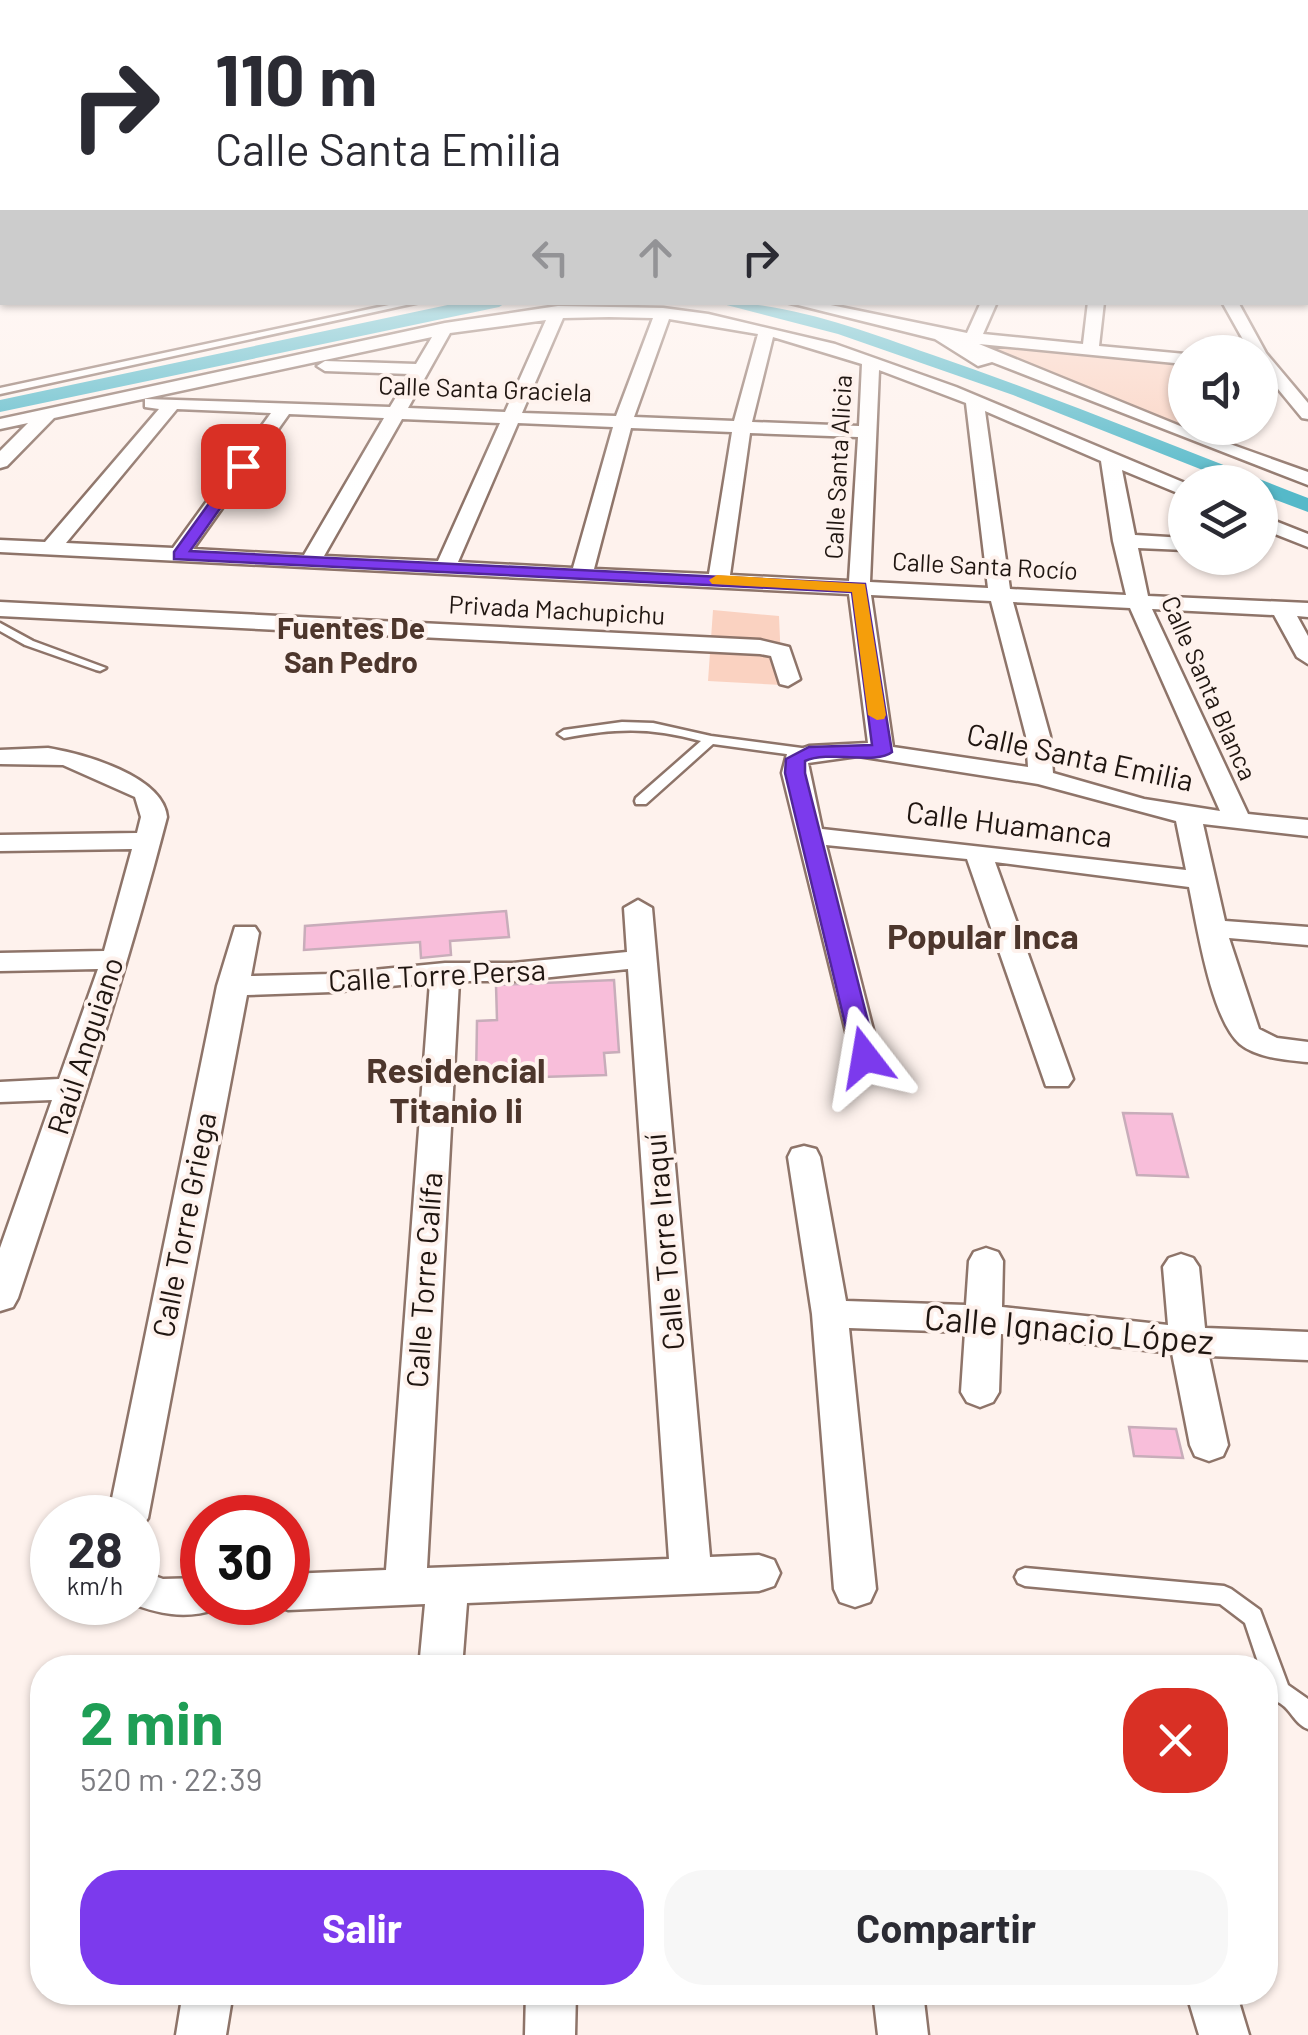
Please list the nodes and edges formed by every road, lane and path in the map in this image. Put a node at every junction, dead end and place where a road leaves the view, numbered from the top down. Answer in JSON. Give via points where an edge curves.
{"nodes":[{"id":1,"x":402,"y":305,"type":"edge"},
{"id":2,"x":819,"y":305,"type":"edge"},
{"id":3,"x":988,"y":305,"type":"edge"},
{"id":4,"x":1096,"y":305,"type":"edge"},
{"id":5,"x":1232,"y":305,"type":"edge"},
{"id":6,"x":558,"y":311,"type":"junction"},
{"id":7,"x":873,"y":311,"type":"edge"},
{"id":8,"x":663,"y":313,"type":"junction"},
{"id":9,"x":445,"y":328,"type":"junction"},
{"id":10,"x":767,"y":330,"type":"junction"},
{"id":11,"x":940,"y":334,"type":"junction"},
{"id":12,"x":1250,"y":335,"type":"edge"},
{"id":13,"x":974,"y":338,"type":"junction"},
{"id":14,"x":1090,"y":351,"type":"junction"},
{"id":15,"x":1168,"y":357,"type":"edge"},
{"id":16,"x":871,"y":362,"type":"junction"},
{"id":17,"x":273,"y":365,"type":"junction"},
{"id":18,"x":422,"y":369,"type":"junction"},
{"id":19,"x":1278,"y":377,"type":"edge"},
{"id":20,"x":0,"y":392,"type":"edge"},
{"id":21,"x":102,"y":402,"type":"junction"},
{"id":22,"x":173,"y":403,"type":"junction"},
{"id":23,"x":975,"y":403,"type":"junction"},
{"id":24,"x":285,"y":407,"type":"junction"},
{"id":25,"x":398,"y":410,"type":"junction"},
{"id":26,"x":48,"y":414,"type":"junction"},
{"id":27,"x":1308,"y":414,"type":"edge"},
{"id":28,"x":510,"y":415,"type":"junction"},
{"id":29,"x":624,"y":419,"type":"junction"},
{"id":30,"x":0,"y":424,"type":"edge"},
{"id":31,"x":742,"y":424,"type":"junction"},
{"id":32,"x":867,"y":432,"type":"junction"},
{"id":33,"x":1110,"y":459,"type":"junction"},
{"id":34,"x":0,"y":462,"type":"edge"},
{"id":35,"x":1308,"y":479,"type":"edge"},
{"id":36,"x":1168,"y":483,"type":"edge"},
{"id":37,"x":1308,"y":488,"type":"edge"},
{"id":38,"x":1278,"y":528,"type":"edge"},
{"id":39,"x":1124,"y":540,"type":"junction"},
{"id":40,"x":1308,"y":541,"type":"edge"},
{"id":41,"x":1168,"y":543,"type":"edge"},
{"id":42,"x":0,"y":546,"type":"edge"},
{"id":43,"x":50,"y":549,"type":"junction"},
{"id":44,"x":179,"y":555,"type":"junction"},
{"id":45,"x":311,"y":561,"type":"junction"},
{"id":46,"x":444,"y":568,"type":"junction"},
{"id":47,"x":582,"y":574,"type":"junction"},
{"id":48,"x":718,"y":580,"type":"junction"},
{"id":49,"x":859,"y":588,"type":"junction"},
{"id":50,"x":1000,"y":595,"type":"junction"},
{"id":51,"x":1138,"y":601,"type":"junction"},
{"id":52,"x":0,"y":609,"type":"edge"},
{"id":53,"x":1282,"y":609,"type":"junction"},
{"id":54,"x":1308,"y":610,"type":"edge"},
{"id":55,"x":0,"y":626,"type":"edge"},
{"id":56,"x":1308,"y":656,"type":"edge"},
{"id":57,"x":100,"y":668,"type":"dead end"},
{"id":58,"x":788,"y":679,"type":"dead end"},
{"id":59,"x":564,"y":734,"type":"dead end"},
{"id":60,"x":710,"y":740,"type":"junction"},
{"id":61,"x":882,"y":752,"type":"junction"},
{"id":62,"x":6,"y":757,"type":"edge"},
{"id":63,"x":802,"y":763,"type":"junction"},
{"id":64,"x":1041,"y":777,"type":"junction"},
{"id":65,"x":0,"y":782,"type":"edge"},
{"id":66,"x":641,"y":801,"type":"dead end"},
{"id":67,"x":1188,"y":815,"type":"junction"},
{"id":68,"x":1238,"y":821,"type":"junction"},
{"id":69,"x":1308,"y":828,"type":"edge"},
{"id":70,"x":810,"y":836,"type":"junction"},
{"id":71,"x":149,"y":840,"type":"junction"},
{"id":72,"x":0,"y":843,"type":"edge"},
{"id":73,"x":978,"y":852,"type":"junction"},
{"id":74,"x":1200,"y":880,"type":"junction"},
{"id":75,"x":638,"y":908,"type":"dead end"},
{"id":76,"x":1216,"y":929,"type":"junction"},
{"id":77,"x":245,"y":932,"type":"dead end"},
{"id":78,"x":1308,"y":936,"type":"edge"},
{"id":79,"x":116,"y":960,"type":"junction"},
{"id":80,"x":642,"y":960,"type":"junction"},
{"id":81,"x":0,"y":962,"type":"edge"},
{"id":82,"x":445,"y":972,"type":"junction"},
{"id":83,"x":232,"y":986,"type":"junction"},
{"id":84,"x":1308,"y":1052,"type":"edge"},
{"id":85,"x":865,"y":1057,"type":"dead end"},
{"id":86,"x":1057,"y":1079,"type":"dead end"},
{"id":87,"x":73,"y":1089,"type":"junction"},
{"id":88,"x":0,"y":1092,"type":"edge"},
{"id":89,"x":804,"y":1157,"type":"dead end"},
{"id":90,"x":986,"y":1262,"type":"dead end"},
{"id":91,"x":1180,"y":1267,"type":"dead end"},
{"id":92,"x":0,"y":1298,"type":"edge"},
{"id":93,"x":830,"y":1314,"type":"junction"},
{"id":94,"x":986,"y":1319,"type":"junction"},
{"id":95,"x":1188,"y":1341,"type":"junction"},
{"id":96,"x":1308,"y":1346,"type":"edge"},
{"id":97,"x":980,"y":1392,"type":"dead end"},
{"id":98,"x":1209,"y":1445,"type":"dead end"},
{"id":99,"x":132,"y":1495,"type":"edge"},
{"id":100,"x":759,"y":1573,"type":"dead end"},
{"id":101,"x":692,"y":1576,"type":"junction"},
{"id":102,"x":1025,"y":1578,"type":"dead end"},
{"id":103,"x":448,"y":1586,"type":"junction"},
{"id":104,"x":405,"y":1588,"type":"junction"},
{"id":105,"x":855,"y":1589,"type":"dead end"},
{"id":106,"x":310,"y":1591,"type":"edge"},
{"id":107,"x":441,"y":1655,"type":"edge"},
{"id":108,"x":1263,"y":1655,"type":"edge"},
{"id":109,"x":1278,"y":1692,"type":"edge"},
{"id":110,"x":1308,"y":1718,"type":"edge"},
{"id":111,"x":206,"y":2005,"type":"edge"},
{"id":112,"x":551,"y":2005,"type":"edge"},
{"id":113,"x":900,"y":2005,"type":"edge"},
{"id":114,"x":1215,"y":2005,"type":"edge"},
{"id":115,"x":201,"y":2035,"type":"edge"},
{"id":116,"x":550,"y":2035,"type":"edge"},
{"id":117,"x":903,"y":2035,"type":"edge"},
{"id":118,"x":1224,"y":2035,"type":"edge"}],
"edges":[{"from":1,"to":20,"type":"lane"},
{"from":2,"to":7,"type":"street"},
{"from":3,"to":13,"type":"street"},
{"from":4,"to":14,"type":"street"},
{"from":5,"to":12,"type":"street"},
{"from":6,"to":8,"type":"street"},
{"from":6,"to":9,"type":"street"},
{"from":6,"to":28,"type":"street"},
{"from":7,"to":11,"type":"street"},
{"from":8,"to":10,"type":"street"},
{"from":8,"to":29,"type":"street"},
{"from":9,"to":17,"type":"street"},
{"from":9,"to":18,"type":"street"},
{"from":10,"to":16,"type":"street"},
{"from":10,"to":31,"type":"street"},
{"from":11,"to":13,"type":"street"},
{"from":11,"to":37,"type":"street","via":[[992,366]]},
{"from":13,"to":14,"type":"street"},
{"from":13,"to":35,"type":"street","via":[[976,350]]},
{"from":14,"to":15,"type":"street"},
{"from":16,"to":23,"type":"street"},
{"from":16,"to":32,"type":"street","name":"Calle Santa Alicia"},
{"from":17,"to":18,"type":"street"},
{"from":17,"to":21,"type":"street"},
{"from":18,"to":25,"type":"street"},
{"from":19,"to":27,"type":"street"},
{"from":21,"to":22,"type":"street","name":"Calle Santa Graciela"},
{"from":21,"to":26,"type":"street"},
{"from":22,"to":24,"type":"street","name":"Calle Santa Graciela"},
{"from":22,"to":43,"type":"street"},
{"from":23,"to":33,"type":"street"},
{"from":23,"to":50,"type":"street"},
{"from":24,"to":25,"type":"street","name":"Calle Santa Graciela"},
{"from":24,"to":44,"type":"street"},
{"from":25,"to":28,"type":"street","name":"Calle Santa Graciela"},
{"from":25,"to":45,"type":"street"},
{"from":26,"to":30,"type":"street"},
{"from":26,"to":34,"type":"street"},
{"from":28,"to":29,"type":"street","name":"Calle Santa Graciela"},
{"from":28,"to":46,"type":"street"},
{"from":29,"to":31,"type":"street","name":"Calle Santa Graciela"},
{"from":29,"to":47,"type":"street"},
{"from":31,"to":32,"type":"street","name":"Calle Santa Graciela"},
{"from":31,"to":48,"type":"street"},
{"from":32,"to":49,"type":"street","name":"Calle Santa Alicia"},
{"from":33,"to":36,"type":"street"},
{"from":33,"to":39,"type":"street","name":"Calle Santa Blanca"},
{"from":38,"to":40,"type":"street"},
{"from":39,"to":41,"type":"street"},
{"from":39,"to":51,"type":"street","name":"Calle Santa Blanca"},
{"from":42,"to":43,"type":"street","name":"Calle Santa Rocío"},
{"from":43,"to":44,"type":"street","name":"Calle Santa Rocío"},
{"from":44,"to":45,"type":"street","name":"Calle Santa Rocío"},
{"from":45,"to":46,"type":"street","name":"Calle Santa Rocío"},
{"from":46,"to":47,"type":"street","name":"Calle Santa Rocío"},
{"from":47,"to":48,"type":"street","name":"Calle Santa Rocío"},
{"from":48,"to":49,"type":"street","name":"Calle Santa Rocío"},
{"from":49,"to":50,"type":"street","name":"Calle Santa Rocío"},
{"from":49,"to":61,"type":"street","name":"Calle Santa Alicia"},
{"from":50,"to":51,"type":"street","name":"Calle Santa Rocío"},
{"from":50,"to":64,"type":"street","via":[[1038,736]]},
{"from":51,"to":53,"type":"street","name":"Calle Santa Rocío"},
{"from":51,"to":68,"type":"street","name":"Calle Santa Blanca"},
{"from":52,"to":58,"type":"street","name":"Privada Machupichu","via":[[760,648],[782,652]]},
{"from":53,"to":54,"type":"street","name":"Calle Santa Rocío"},
{"from":53,"to":56,"type":"street"},
{"from":55,"to":57,"type":"lane"},
{"from":59,"to":60,"type":"lane","via":[[631,722]]},
{"from":60,"to":63,"type":"lane"},
{"from":60,"to":66,"type":"lane"},
{"from":61,"to":63,"type":"street","name":"Calle Santa Emilia","via":[[858,749]]},
{"from":61,"to":64,"type":"street","name":"Calle Santa Emilia"},
{"from":62,"to":65,"type":"street"},
{"from":62,"to":71,"type":"street","name":"Raúl Anguiano","via":[[70,759],[144,792],[153,804]]},
{"from":63,"to":70,"type":"street"},
{"from":64,"to":67,"type":"street","name":"Calle Santa Emilia"},
{"from":67,"to":68,"type":"street","name":"Calle Santa Emilia"},
{"from":67,"to":74,"type":"street"},
{"from":68,"to":69,"type":"street","name":"Calle Santa Emilia"},
{"from":70,"to":73,"type":"street","name":"Calle Huamanca"},
{"from":70,"to":85,"type":"street"},
{"from":71,"to":72,"type":"street"},
{"from":71,"to":79,"type":"street","name":"Raúl Anguiano"},
{"from":73,"to":74,"type":"street","name":"Calle Huamanca"},
{"from":73,"to":86,"type":"street"},
{"from":74,"to":76,"type":"street"},
{"from":75,"to":80,"type":"street","name":"Calle Torre Iraquí"},
{"from":76,"to":78,"type":"street"},
{"from":76,"to":84,"type":"street","via":[[1247,1034]]},
{"from":77,"to":83,"type":"street","name":"Calle Torre Griega"},
{"from":79,"to":81,"type":"street"},
{"from":79,"to":87,"type":"street","name":"Raúl Anguiano"},
{"from":80,"to":82,"type":"street","name":"Calle Torre Persa"},
{"from":80,"to":101,"type":"street","name":"Calle Torre Iraquí"},
{"from":82,"to":83,"type":"street","name":"Calle Torre Persa"},
{"from":82,"to":104,"type":"street","name":"Calle Torre Calífa"},
{"from":83,"to":99,"type":"street","name":"Calle Torre Griega"},
{"from":87,"to":88,"type":"street"},
{"from":87,"to":92,"type":"street","name":"Raúl Anguiano"},
{"from":89,"to":93,"type":"street"},
{"from":90,"to":94,"type":"street"},
{"from":91,"to":95,"type":"street"},
{"from":93,"to":94,"type":"street","name":"Calle Ignacio López"},
{"from":93,"to":105,"type":"street"},
{"from":94,"to":95,"type":"street","name":"Calle Ignacio López"},
{"from":94,"to":97,"type":"street"},
{"from":95,"to":96,"type":"street","name":"Calle Ignacio López"},
{"from":95,"to":98,"type":"street"},
{"from":100,"to":101,"type":"street"},
{"from":101,"to":103,"type":"street"},
{"from":102,"to":108,"type":"lane","via":[[1224,1595],[1253,1617]]},
{"from":103,"to":104,"type":"street"},
{"from":103,"to":107,"type":"street"},
{"from":104,"to":106,"type":"street"},
{"from":109,"to":110,"type":"lane"},
{"from":111,"to":115,"type":"street"},
{"from":112,"to":116,"type":"street"},
{"from":113,"to":117,"type":"street"},
{"from":114,"to":118,"type":"street"}]}
